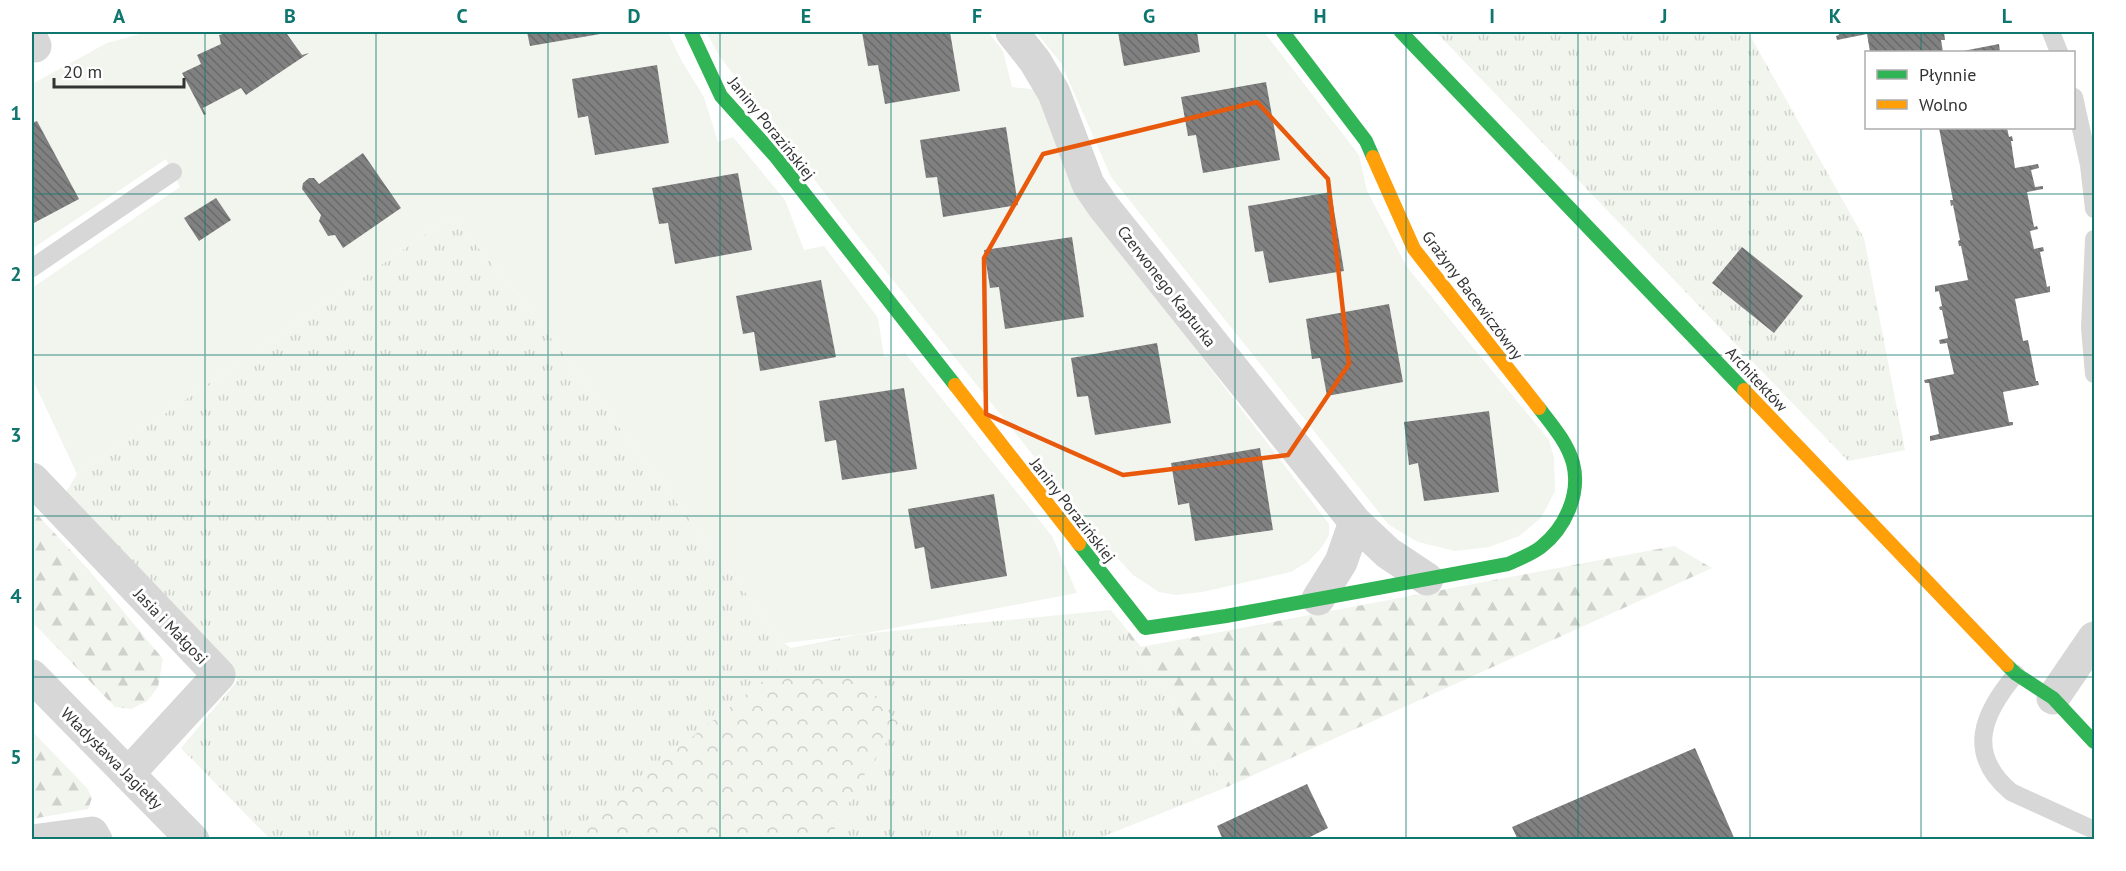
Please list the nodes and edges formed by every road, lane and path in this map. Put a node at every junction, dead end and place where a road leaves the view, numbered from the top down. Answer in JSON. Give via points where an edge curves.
{"nodes":[{"id":1,"x":691,"y":32,"type":"edge"},
{"id":2,"x":1012,"y":32,"type":"edge"},
{"id":3,"x":1283,"y":32,"type":"edge"},
{"id":4,"x":1401,"y":32,"type":"edge"},
{"id":5,"x":2051,"y":32,"type":"edge"},
{"id":6,"x":2059,"y":51,"type":"edge"},
{"id":7,"x":2075,"y":106,"type":"edge"},
{"id":8,"x":172,"y":172,"type":"dead end"},
{"id":9,"x":2094,"y":209,"type":"edge"},
{"id":10,"x":2094,"y":239,"type":"edge"},
{"id":11,"x":32,"y":268,"type":"edge"},
{"id":12,"x":2094,"y":374,"type":"edge"},
{"id":13,"x":32,"y":479,"type":"edge"},
{"id":14,"x":1575,"y":488,"type":"joint"},
{"id":15,"x":1355,"y":522,"type":"junction"},
{"id":16,"x":1427,"y":579,"type":"junction"},
{"id":17,"x":1318,"y":599,"type":"junction"},
{"id":18,"x":2094,"y":638,"type":"edge"},
{"id":19,"x":2016,"y":674,"type":"junction"},
{"id":20,"x":32,"y":676,"type":"edge"},
{"id":21,"x":2053,"y":698,"type":"junction"},
{"id":22,"x":2094,"y":742,"type":"edge"},
{"id":23,"x":128,"y":774,"type":"junction"},
{"id":24,"x":2094,"y":830,"type":"edge"},
{"id":25,"x":39,"y":840,"type":"edge"},
{"id":26,"x":96,"y":840,"type":"edge"},
{"id":27,"x":193,"y":840,"type":"edge"}],
"edges":[{"from":1,"to":17,"type":"street","name":"Janiny Porazińskiej","via":[[721,96],[775,156],[1145,628]]},
{"from":2,"to":15,"type":"street","name":"Czerwonego Kapturka","via":[[1035,60],[1054,93],[1088,184],[1103,206]]},
{"from":3,"to":14,"type":"street","name":"Grażyny Bacewiczówny","via":[[1366,141],[1414,249],[1560,435],[1574,466]]},
{"from":4,"to":19,"type":"street","name":"Architektów"},
{"from":5,"to":6,"type":"lane"},
{"from":7,"to":9,"type":"lane","via":[[2089,165]]},
{"from":8,"to":11,"type":"lane"},
{"from":10,"to":12,"type":"lane","via":[[2090,328]]},
{"from":13,"to":23,"type":"street","name":"Jasia i Małgosi","via":[[219,675]]},
{"from":14,"to":16,"type":"street","name":"Janiny Porazińskiej","via":[[1564,520],[1540,547],[1508,564]]},
{"from":15,"to":16,"type":"street","name":"Czerwonego Kapturka","via":[[1388,553]]},
{"from":15,"to":17,"type":"street","via":[[1341,562]]},
{"from":16,"to":17,"type":"street","name":"Janiny Porazińskiej"},
{"from":18,"to":21,"type":"street"},
{"from":19,"to":21,"type":"street","name":"Architektów"},
{"from":19,"to":24,"type":"lane","via":[[1995,700],[1986,720],[1984,745],[1990,770],[2011,792]]},
{"from":20,"to":23,"type":"street","name":"Władysława Jagiełły"},
{"from":21,"to":22,"type":"street","name":"Architektów"},
{"from":23,"to":27,"type":"street","name":"Władysława Jagiełły"},
{"from":25,"to":26,"type":"street","via":[[92,833]]}]}
